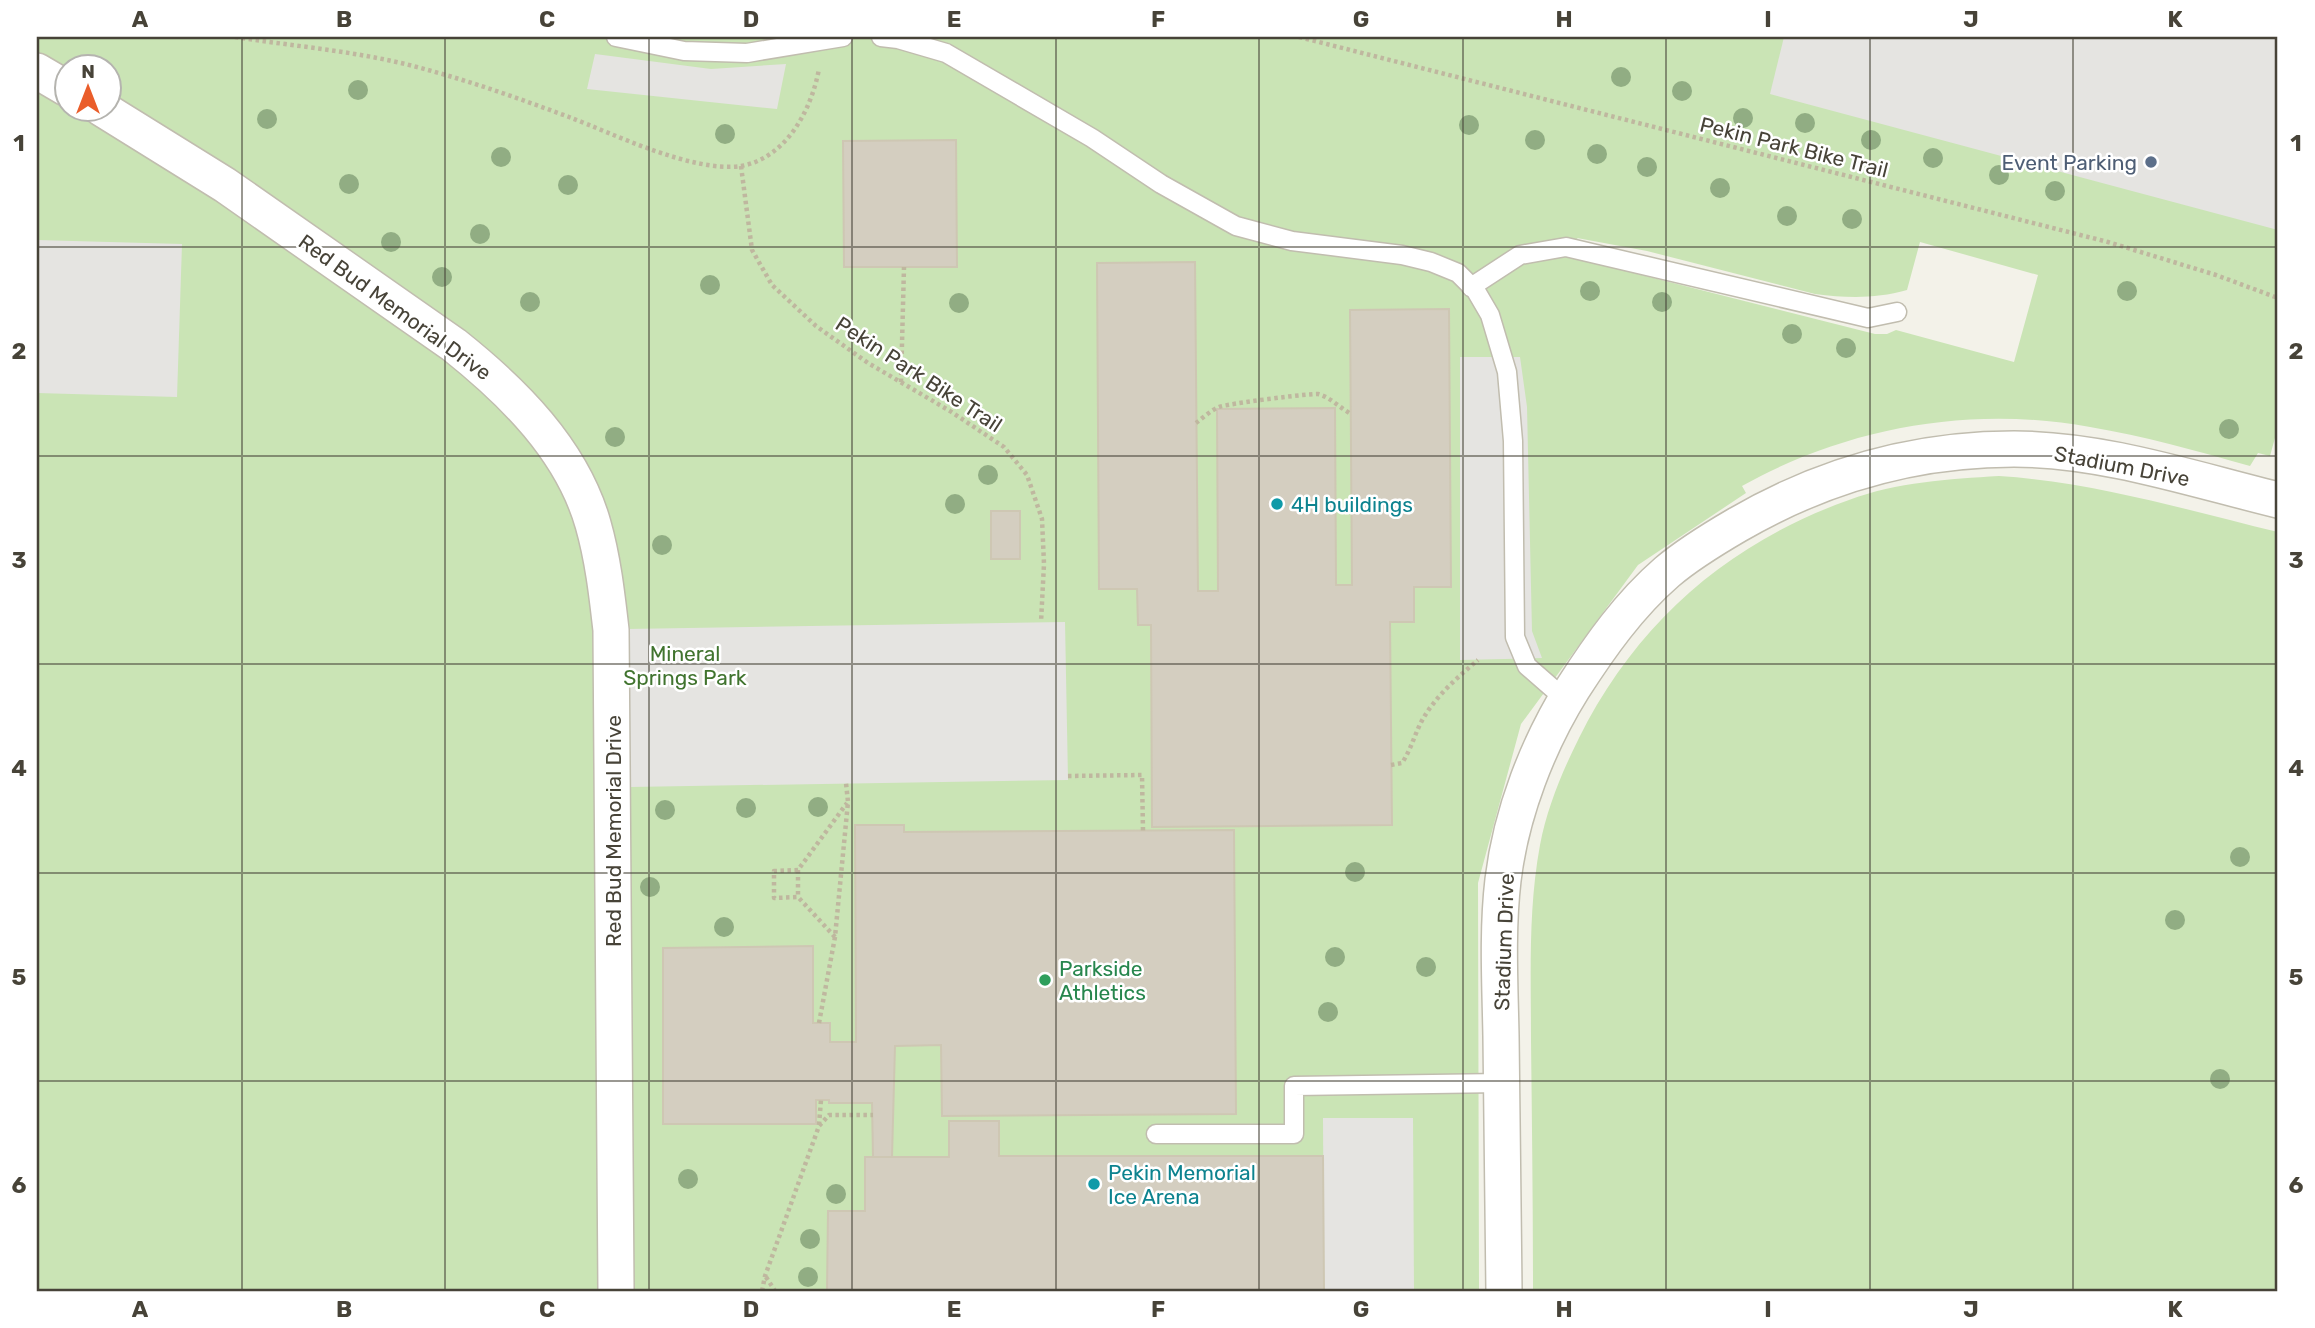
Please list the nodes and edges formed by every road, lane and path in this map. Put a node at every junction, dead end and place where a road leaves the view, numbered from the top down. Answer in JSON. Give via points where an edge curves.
{"nodes":[{"id":1,"x":235,"y":37,"type":"edge"},
{"id":2,"x":616,"y":37,"type":"edge"},
{"id":3,"x":881,"y":37,"type":"edge"},
{"id":4,"x":1299,"y":37,"type":"edge"},
{"id":5,"x":834,"y":38,"type":"edge"},
{"id":6,"x":122,"y":121,"type":"edge"},
{"id":7,"x":741,"y":166,"type":"junction"},
{"id":8,"x":904,"y":267,"type":"dead end"},
{"id":9,"x":1471,"y":286,"type":"junction"},
{"id":10,"x":2278,"y":298,"type":"edge"},
{"id":11,"x":1897,"y":312,"type":"dead end"},
{"id":12,"x":901,"y":382,"type":"junction"},
{"id":13,"x":1351,"y":414,"type":"dead end"},
{"id":14,"x":1196,"y":423,"type":"dead end"},
{"id":15,"x":2278,"y":500,"type":"edge"},
{"id":16,"x":1041,"y":622,"type":"dead end"},
{"id":17,"x":1478,"y":660,"type":"dead end"},
{"id":18,"x":1566,"y":700,"type":"junction"},
{"id":19,"x":1391,"y":765,"type":"dead end"},
{"id":20,"x":1068,"y":776,"type":"dead end"},
{"id":21,"x":846,"y":783,"type":"dead end"},
{"id":22,"x":848,"y":802,"type":"junction"},
{"id":23,"x":1143,"y":831,"type":"dead end"},
{"id":24,"x":798,"y":870,"type":"junction"},
{"id":25,"x":798,"y":897,"type":"junction"},
{"id":26,"x":835,"y":937,"type":"junction"},
{"id":27,"x":819,"y":1023,"type":"dead end"},
{"id":28,"x":1502,"y":1083,"type":"junction"},
{"id":29,"x":821,"y":1100,"type":"dead end"},
{"id":30,"x":873,"y":1115,"type":"dead end"},
{"id":31,"x":819,"y":1126,"type":"junction"},
{"id":32,"x":1156,"y":1134,"type":"dead end"},
{"id":33,"x":765,"y":1276,"type":"junction"},
{"id":34,"x":616,"y":1291,"type":"edge"},
{"id":35,"x":762,"y":1291,"type":"edge"},
{"id":36,"x":775,"y":1291,"type":"edge"},
{"id":37,"x":1504,"y":1291,"type":"edge"}],
"edges":[{"from":1,"to":7,"type":"path","via":[[427,69],[673,156],[720,167]]},
{"from":2,"to":5,"type":"lane","via":[[684,51],[747,53]]},
{"from":3,"to":9,"type":"lane","via":[[946,53],[1236,226],[1292,241],[1431,262],[1458,273]]},
{"from":4,"to":10,"type":"path","name":"Pekin Park Bike Trail","via":[[2108,242]]},
{"from":5,"to":7,"type":"path","via":[[789,137],[763,159]]},
{"from":6,"to":34,"type":"street","name":"Red Bud Memorial Drive","via":[[225,185],[490,374],[547,435],[575,481],[593,523],[611,630]]},
{"from":7,"to":12,"type":"path","name":"Pekin Park Bike Trail","via":[[752,250],[772,285],[816,326]]},
{"from":8,"to":12,"type":"path"},
{"from":9,"to":11,"type":"lane","via":[[1520,255],[1566,247],[1868,318]]},
{"from":9,"to":18,"type":"lane","via":[[1490,315],[1507,372],[1513,441],[1515,637],[1527,666]]},
{"from":12,"to":16,"type":"path","name":"Pekin Park Bike Trail","via":[[1004,447],[1027,475],[1042,519]]},
{"from":13,"to":14,"type":"path","via":[[1318,394],[1302,394],[1219,406]]},
{"from":15,"to":18,"type":"street","name":"Stadium Drive","via":[[2048,450],[1937,454],[1851,472],[1768,507],[1665,573],[1609,635]]},
{"from":17,"to":19,"type":"path","via":[[1424,717],[1402,762]]},
{"from":18,"to":28,"type":"street","name":"Stadium Drive","via":[[1532,772],[1503,877]]},
{"from":20,"to":23,"type":"path","via":[[1142,775]]},
{"from":21,"to":22,"type":"path"},
{"from":22,"to":24,"type":"path"},
{"from":22,"to":26,"type":"path"},
{"from":24,"to":25,"type":"path"},
{"from":24,"to":25,"type":"path","via":[[774,871],[774,898]]},
{"from":25,"to":26,"type":"path"},
{"from":26,"to":27,"type":"path"},
{"from":28,"to":32,"type":"lane","via":[[1294,1086],[1294,1134]]},
{"from":28,"to":37,"type":"street","name":"Stadium Drive"},
{"from":29,"to":31,"type":"path"},
{"from":30,"to":31,"type":"path","via":[[829,1115]]},
{"from":31,"to":33,"type":"path"},
{"from":33,"to":35,"type":"path"},
{"from":33,"to":36,"type":"path"}]}
